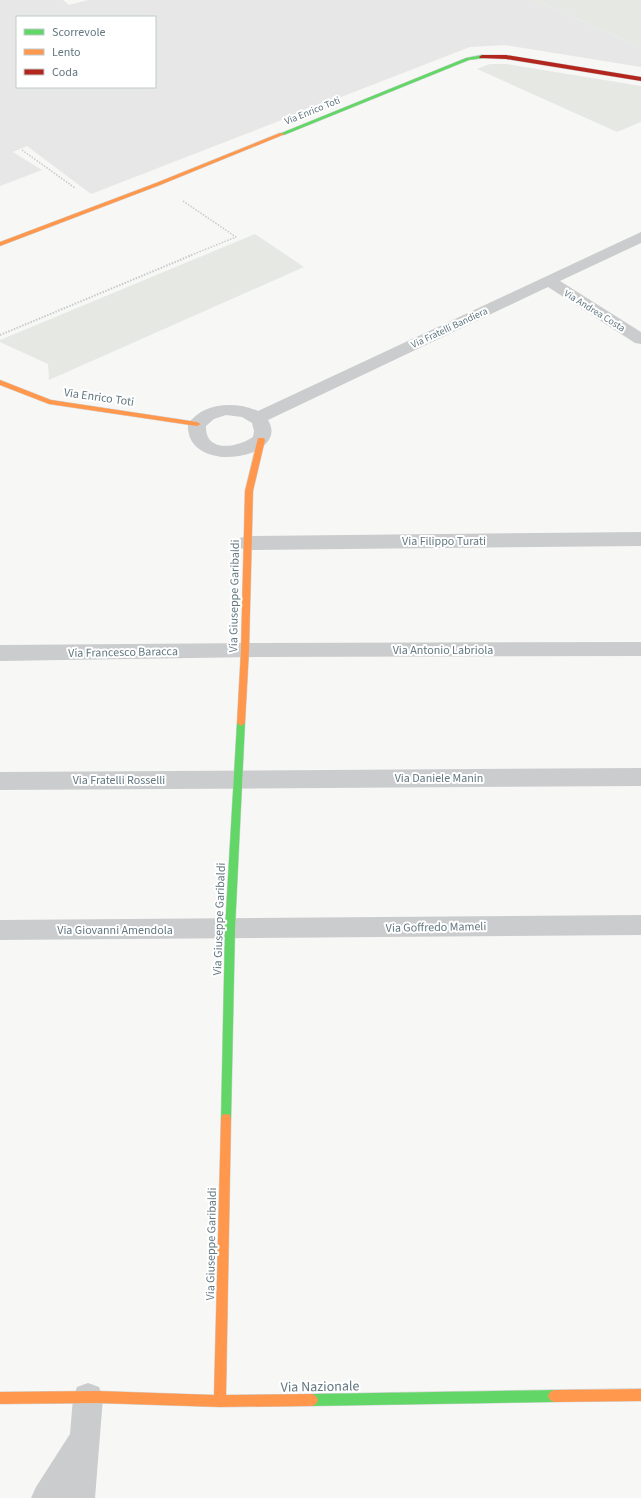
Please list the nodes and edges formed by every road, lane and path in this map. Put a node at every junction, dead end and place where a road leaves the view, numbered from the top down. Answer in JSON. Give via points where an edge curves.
{"nodes":[{"id":1,"x":641,"y":78,"type":"edge"},
{"id":2,"x":22,"y":150,"type":"dead end"},
{"id":3,"x":75,"y":188,"type":"dead end"},
{"id":4,"x":179,"y":198,"type":"dead end"},
{"id":5,"x":641,"y":237,"type":"edge"},
{"id":6,"x":0,"y":244,"type":"edge"},
{"id":7,"x":548,"y":281,"type":"junction"},
{"id":8,"x":0,"y":335,"type":"edge"},
{"id":9,"x":641,"y":339,"type":"edge"},
{"id":10,"x":0,"y":382,"type":"edge"},
{"id":11,"x":257,"y":418,"type":"junction"},
{"id":12,"x":197,"y":424,"type":"junction"},
{"id":13,"x":261,"y":440,"type":"junction"},
{"id":14,"x":641,"y":539,"type":"edge"},
{"id":15,"x":247,"y":543,"type":"junction"},
{"id":16,"x":641,"y":649,"type":"edge"},
{"id":17,"x":245,"y":650,"type":"junction"},
{"id":18,"x":0,"y":653,"type":"edge"},
{"id":19,"x":641,"y":777,"type":"edge"},
{"id":20,"x":237,"y":779,"type":"junction"},
{"id":21,"x":0,"y":781,"type":"edge"},
{"id":22,"x":641,"y":925,"type":"edge"},
{"id":23,"x":230,"y":929,"type":"junction"},
{"id":24,"x":0,"y":930,"type":"edge"},
{"id":25,"x":641,"y":1395,"type":"edge"},
{"id":26,"x":0,"y":1398,"type":"edge"},
{"id":27,"x":88,"y":1398,"type":"junction"},
{"id":28,"x":220,"y":1401,"type":"junction"},
{"id":29,"x":85,"y":1437,"type":"junction"},
{"id":30,"x":48,"y":1498,"type":"edge"},
{"id":31,"x":79,"y":1498,"type":"edge"}],
"edges":[{"from":1,"to":6,"type":"street","name":"Via Enrico Toti","via":[[506,57],[485,56],[468,60]]},
{"from":2,"to":3,"type":"path"},
{"from":4,"to":8,"type":"path","via":[[236,238]]},
{"from":5,"to":7,"type":"street","name":"Via Fratelli Bandiera"},
{"from":7,"to":9,"type":"street","name":"Via Andrea Costa"},
{"from":7,"to":11,"type":"street","name":"Via Fratelli Bandiera"},
{"from":10,"to":12,"type":"street","name":"Via Enrico Toti","via":[[49,402]]},
{"from":11,"to":12,"type":"street","via":[[243,411],[225,410],[208,415]]},
{"from":11,"to":13,"type":"street","via":[[263,425]]},
{"from":12,"to":13,"type":"street","via":[[198,439],[202,444],[217,451],[245,449]]},
{"from":13,"to":15,"type":"street","name":"Via Giuseppe Garibaldi","via":[[249,491]]},
{"from":14,"to":15,"type":"street","name":"Via Filippo Turati"},
{"from":15,"to":17,"type":"street","name":"Via Giuseppe Garibaldi"},
{"from":16,"to":17,"type":"street","name":"Via Antonio Labriola"},
{"from":17,"to":18,"type":"street","name":"Via Francesco Baracca"},
{"from":17,"to":20,"type":"street","name":"Via Giuseppe Garibaldi"},
{"from":19,"to":20,"type":"street","name":"Via Daniele Manin"},
{"from":20,"to":21,"type":"street","name":"Via Fratelli Rosselli"},
{"from":20,"to":23,"type":"street","name":"Via Giuseppe Garibaldi"},
{"from":22,"to":23,"type":"street","name":"Via Goffredo Mameli"},
{"from":23,"to":24,"type":"street","name":"Via Giovanni Amendola"},
{"from":23,"to":28,"type":"street","name":"Via Giuseppe Garibaldi"},
{"from":25,"to":28,"type":"street","name":"Via Nazionale"},
{"from":26,"to":27,"type":"street","name":"Via Nazionale"},
{"from":27,"to":28,"type":"street","name":"Via Nazionale"},
{"from":27,"to":29,"type":"street"},
{"from":29,"to":30,"type":"street"},
{"from":29,"to":31,"type":"street"}]}
